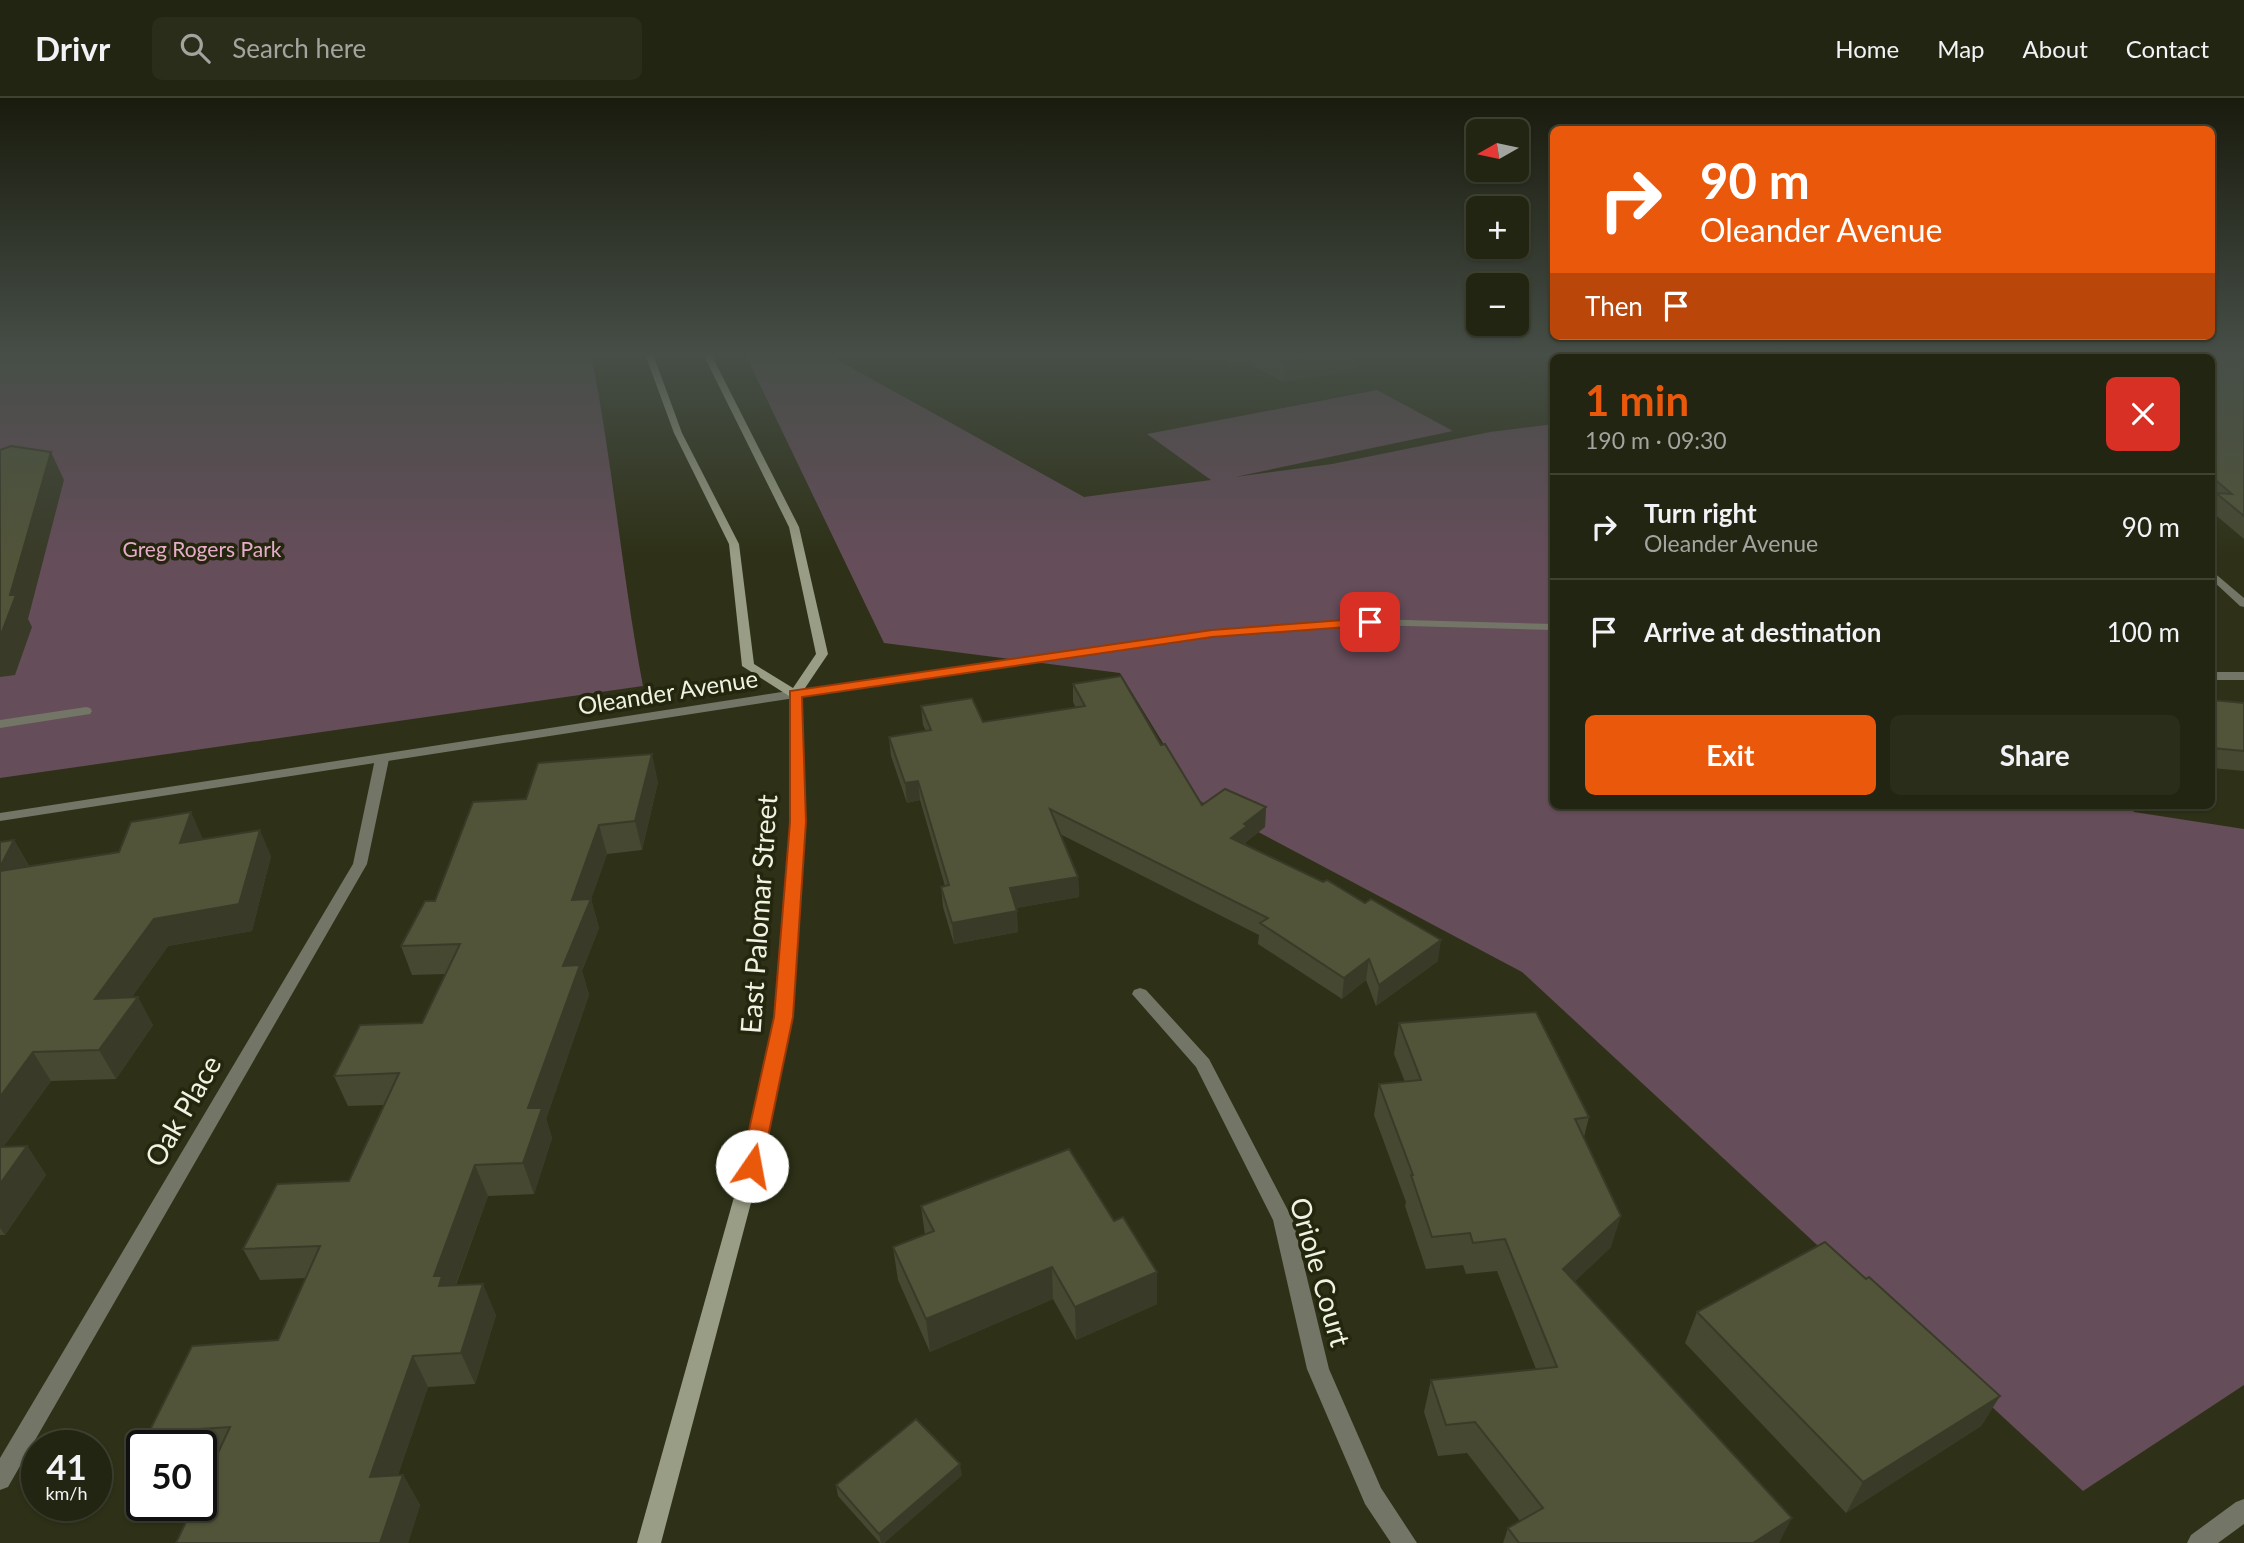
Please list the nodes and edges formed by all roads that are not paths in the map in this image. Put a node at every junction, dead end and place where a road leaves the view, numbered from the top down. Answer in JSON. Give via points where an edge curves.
{"nodes":[{"id":1,"x":674,"y":421,"type":"edge"},
{"id":2,"x":741,"y":421,"type":"edge"},
{"id":3,"x":2215,"y":577,"type":"edge"},
{"id":4,"x":2244,"y":604,"type":"edge"},
{"id":5,"x":1550,"y":627,"type":"edge"},
{"id":6,"x":2215,"y":676,"type":"edge"},
{"id":7,"x":2244,"y":676,"type":"edge"},
{"id":8,"x":795,"y":694,"type":"junction"},
{"id":9,"x":86,"y":711,"type":"dead end"},
{"id":10,"x":0,"y":724,"type":"edge"},
{"id":11,"x":382,"y":759,"type":"junction"},
{"id":12,"x":0,"y":817,"type":"edge"},
{"id":13,"x":1140,"y":993,"type":"dead end"},
{"id":14,"x":0,"y":1479,"type":"edge"},
{"id":15,"x":2244,"y":1510,"type":"edge"},
{"id":16,"x":649,"y":1543,"type":"edge"},
{"id":17,"x":1405,"y":1543,"type":"edge"},
{"id":18,"x":2199,"y":1543,"type":"edge"}],
"edges":[{"from":1,"to":8,"type":"main road","via":[[734,544],[748,666]]},
{"from":2,"to":8,"type":"main road","via":[[794,527],[822,654]]},
{"from":3,"to":4,"type":"street"},
{"from":5,"to":8,"type":"street","name":"Oleander Avenue","via":[[1370,622],[1212,634]]},
{"from":6,"to":7,"type":"street"},
{"from":8,"to":11,"type":"street","name":"Oleander Avenue"},
{"from":8,"to":16,"type":"main road","name":"East Palomar Street","via":[[798,822],[783,1017],[752,1166]]},
{"from":9,"to":10,"type":"street"},
{"from":11,"to":12,"type":"street","name":"Oleander Avenue"},
{"from":11,"to":14,"type":"street","name":"Oak Place","via":[[360,864]]},
{"from":13,"to":17,"type":"street","name":"Oriole Court","via":[[1203,1063],[1283,1220],[1318,1369],[1373,1496]]},
{"from":15,"to":18,"type":"street"}]}
